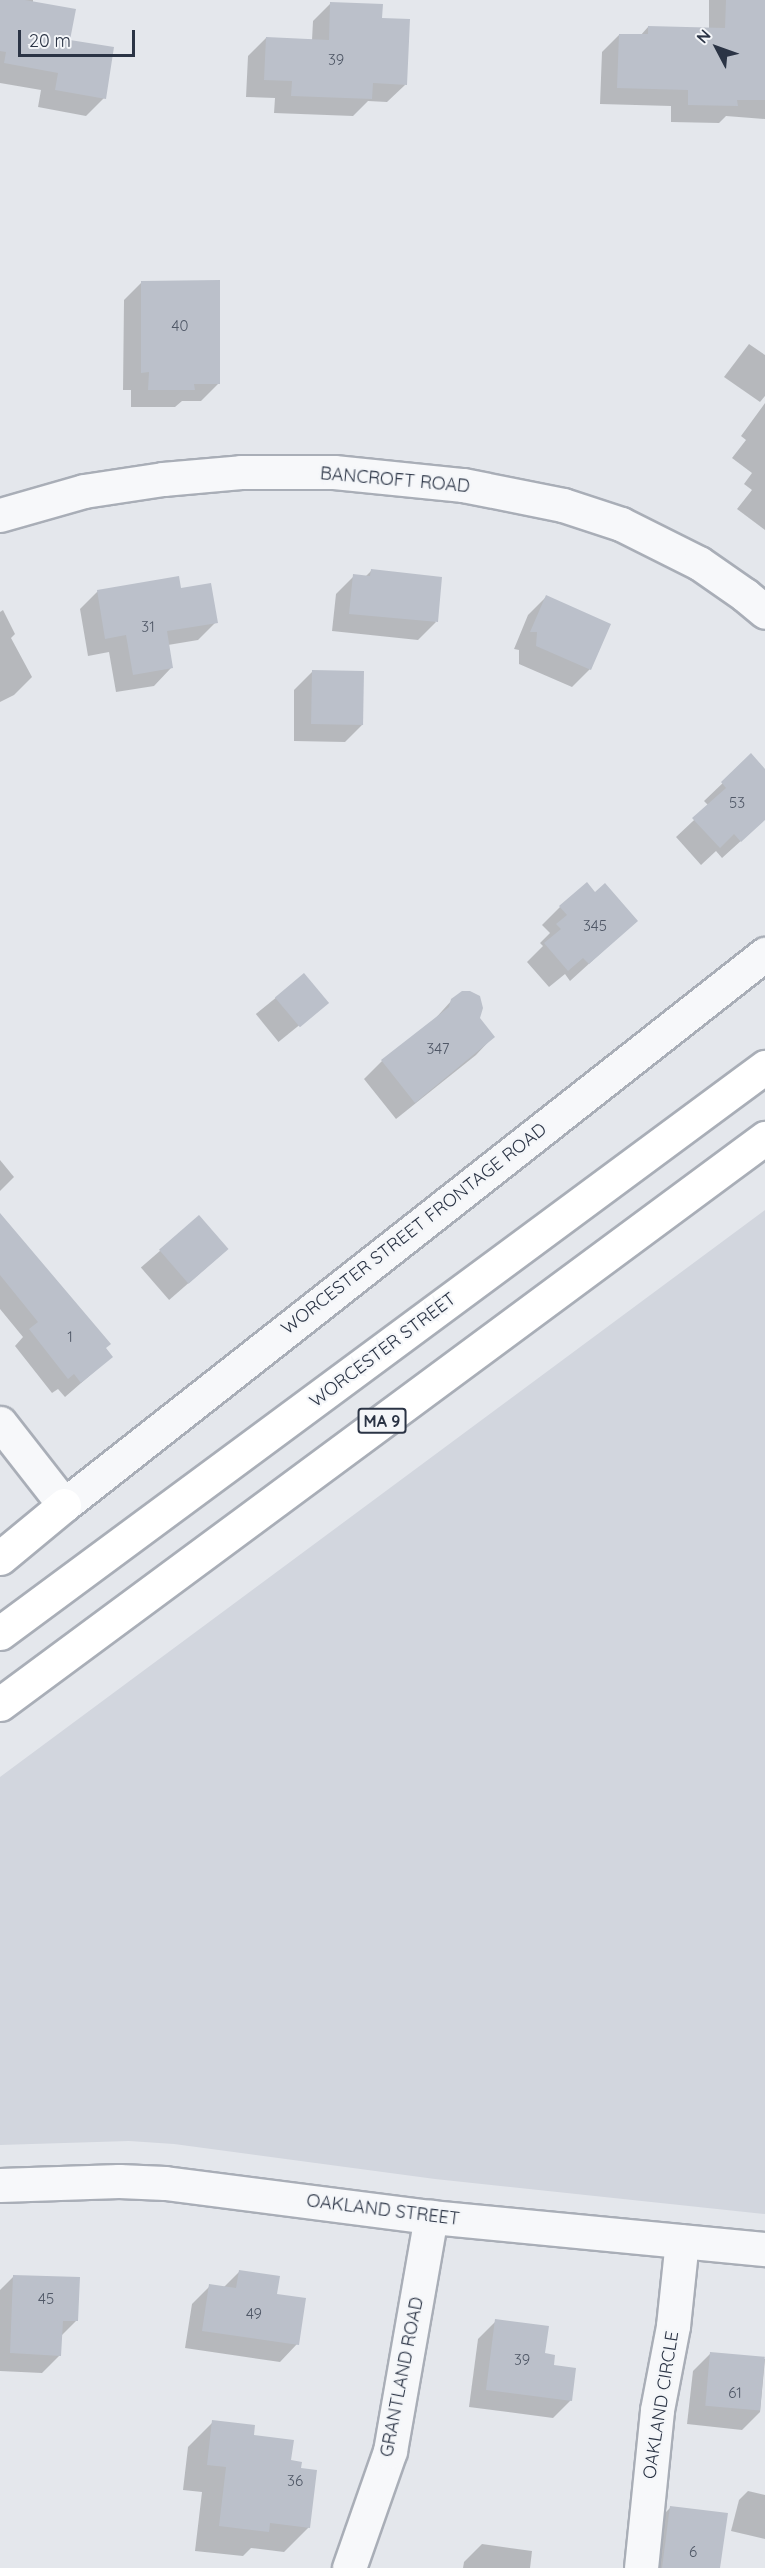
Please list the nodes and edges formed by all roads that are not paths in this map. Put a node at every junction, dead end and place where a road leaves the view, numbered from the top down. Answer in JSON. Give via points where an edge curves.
{"nodes":[{"id":1,"x":0,"y":515,"type":"edge"},
{"id":2,"x":765,"y":612,"type":"edge"},
{"id":3,"x":765,"y":954,"type":"edge"},
{"id":4,"x":765,"y":1066,"type":"edge"},
{"id":5,"x":765,"y":1138,"type":"edge"},
{"id":6,"x":0,"y":1423,"type":"edge"},
{"id":7,"x":64,"y":1506,"type":"junction"},
{"id":8,"x":0,"y":1558,"type":"edge"},
{"id":9,"x":0,"y":1633,"type":"edge"},
{"id":10,"x":0,"y":1704,"type":"edge"},
{"id":11,"x":0,"y":2185,"type":"edge"},
{"id":12,"x":431,"y":2217,"type":"junction"},
{"id":13,"x":682,"y":2241,"type":"junction"},
{"id":14,"x":765,"y":2249,"type":"edge"},
{"id":15,"x":349,"y":2568,"type":"edge"},
{"id":16,"x":641,"y":2568,"type":"edge"}],
"edges":[{"from":1,"to":2,"type":"street","name":"BANCROFT ROAD","via":[[94,490],[241,472],[334,472],[463,485],[563,505],[621,524],[699,563]]},
{"from":3,"to":7,"type":"street","name":"WORCESTER STREET FRONTAGE ROAD"},
{"from":4,"to":9,"type":"highway","name":"WORCESTER STREET"},
{"from":5,"to":10,"type":"highway","number":"MA 9"},
{"from":6,"to":7,"type":"street"},
{"from":7,"to":8,"type":"highway"},
{"from":11,"to":12,"type":"street","name":"OAKLAND STREET","via":[[165,2183]]},
{"from":12,"to":13,"type":"street","name":"OAKLAND STREET"},
{"from":12,"to":15,"type":"street","name":"GRANTLAND ROAD","via":[[390,2451]]},
{"from":13,"to":14,"type":"street","name":"OAKLAND STREET"},
{"from":13,"to":16,"type":"street","name":"OAKLAND CIRCLE","via":[[673,2326],[657,2410]]}]}
